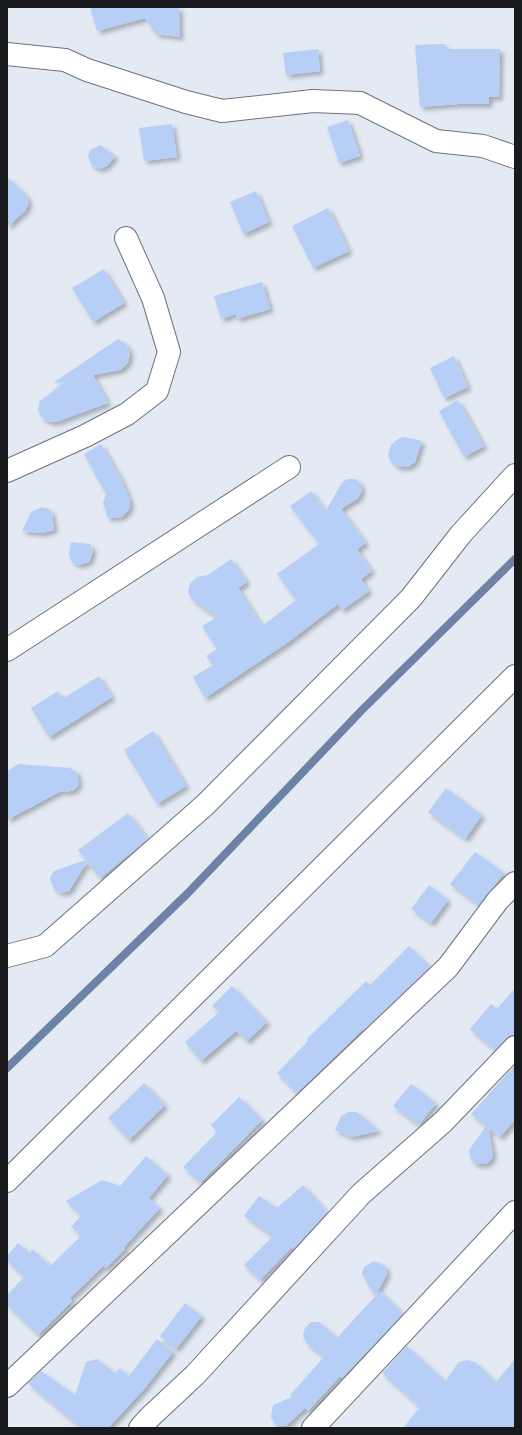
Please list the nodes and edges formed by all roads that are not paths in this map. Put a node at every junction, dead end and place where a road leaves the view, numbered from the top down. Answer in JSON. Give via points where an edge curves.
{"nodes":[{"id":1,"x":7,"y":54,"type":"edge"},
{"id":2,"x":515,"y":157,"type":"edge"},
{"id":3,"x":126,"y":238,"type":"dead end"},
{"id":4,"x":289,"y":467,"type":"dead end"},
{"id":5,"x":7,"y":471,"type":"edge"},
{"id":6,"x":515,"y":475,"type":"edge"},
{"id":7,"x":7,"y":650,"type":"edge"},
{"id":8,"x":515,"y":676,"type":"edge"},
{"id":9,"x":515,"y":883,"type":"edge"},
{"id":10,"x":7,"y":956,"type":"edge"},
{"id":11,"x":515,"y":1047,"type":"edge"},
{"id":12,"x":7,"y":1181,"type":"edge"},
{"id":13,"x":515,"y":1212,"type":"edge"},
{"id":14,"x":7,"y":1386,"type":"edge"},
{"id":15,"x":140,"y":1428,"type":"edge"},
{"id":16,"x":313,"y":1428,"type":"edge"}],
"edges":[{"from":1,"to":2,"type":"street","via":[[65,60],[95,73],[186,102],[222,110],[313,102],[360,103],[436,141],[483,146]]},
{"from":3,"to":5,"type":"street","via":[[153,298],[169,352],[157,391],[127,414]]},
{"from":4,"to":7,"type":"street"},
{"from":6,"to":10,"type":"street","via":[[461,534],[411,598],[205,805],[45,946]]},
{"from":8,"to":12,"type":"street"},
{"from":9,"to":14,"type":"street","via":[[498,900],[448,967]]},
{"from":11,"to":15,"type":"street","via":[[443,1122],[361,1194],[195,1375]]},
{"from":13,"to":16,"type":"street"}]}
